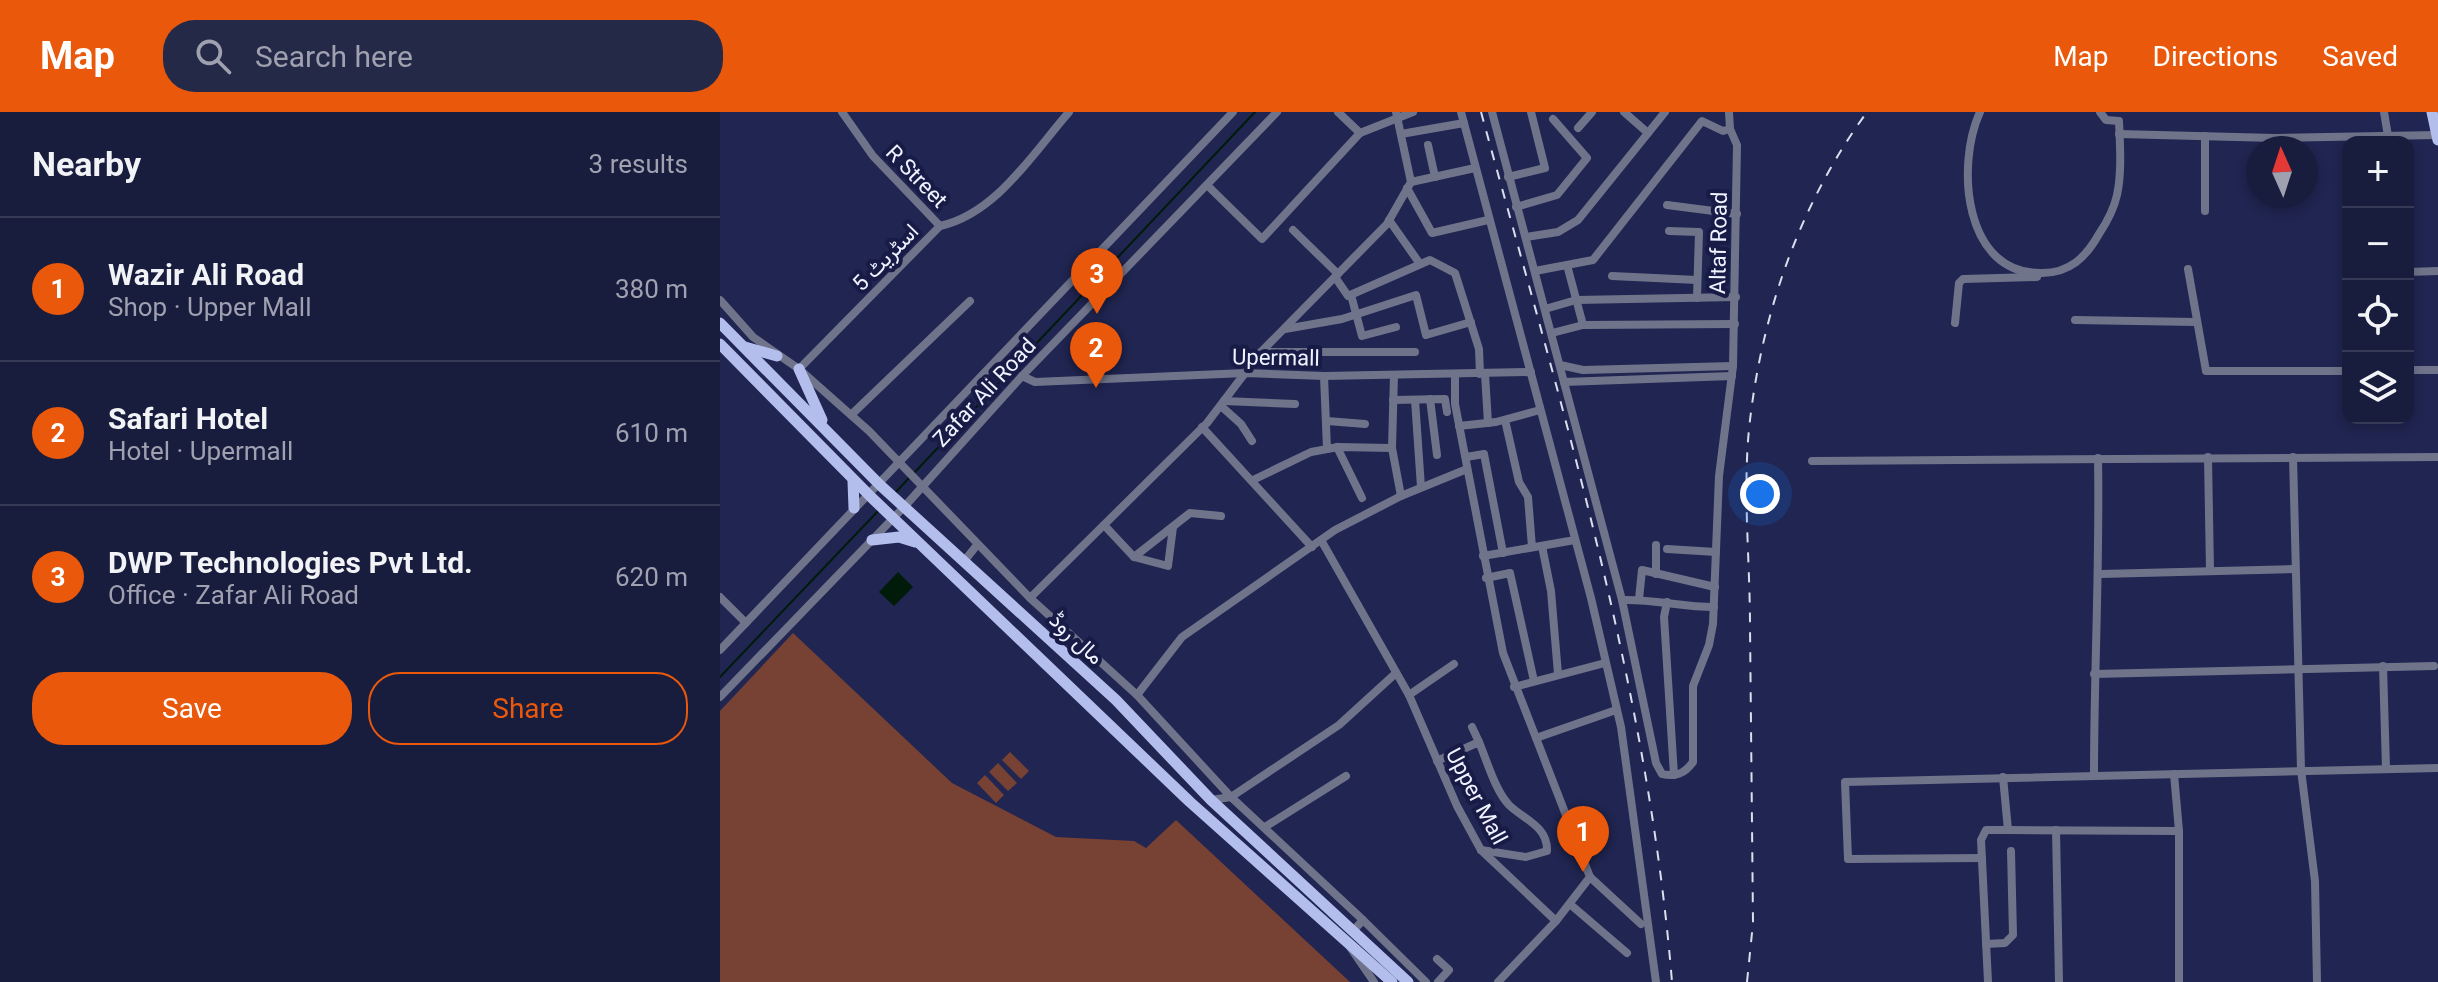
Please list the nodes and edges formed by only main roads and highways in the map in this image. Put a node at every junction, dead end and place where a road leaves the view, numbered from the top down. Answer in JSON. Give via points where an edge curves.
{"nodes":[{"id":1,"x":2432,"y":112,"type":"edge"},
{"id":2,"x":2437,"y":138,"type":"edge"},
{"id":3,"x":720,"y":323,"type":"edge"},
{"id":4,"x":720,"y":344,"type":"edge"},
{"id":5,"x":744,"y":347,"type":"junction"},
{"id":6,"x":777,"y":356,"type":"road end"},
{"id":7,"x":799,"y":369,"type":"road end"},
{"id":8,"x":824,"y":425,"type":"junction"},
{"id":9,"x":851,"y":477,"type":"junction"},
{"id":10,"x":854,"y":508,"type":"road end"},
{"id":11,"x":872,"y":540,"type":"road end"},
{"id":12,"x":920,"y":543,"type":"junction"},
{"id":13,"x":1392,"y":982,"type":"edge"},
{"id":14,"x":1408,"y":982,"type":"edge"}],
"edges":[{"from":1,"to":2,"type":"main road"},
{"from":3,"to":5,"type":"main road","name":"مال روڈ"},
{"from":4,"to":9,"type":"main road","name":"مال روڈ"},
{"from":5,"to":6,"type":"main road"},
{"from":5,"to":8,"type":"main road","name":"مال روڈ"},
{"from":7,"to":8,"type":"main road"},
{"from":8,"to":14,"type":"main road","name":"مال روڈ","via":[[879,483],[1116,700],[1211,800]]},
{"from":9,"to":10,"type":"main road"},
{"from":9,"to":12,"type":"main road","name":"مال روڈ"},
{"from":11,"to":12,"type":"main road","via":[[899,537]]},
{"from":12,"to":13,"type":"main road","name":"مال روڈ","via":[[1190,802]]}]}
